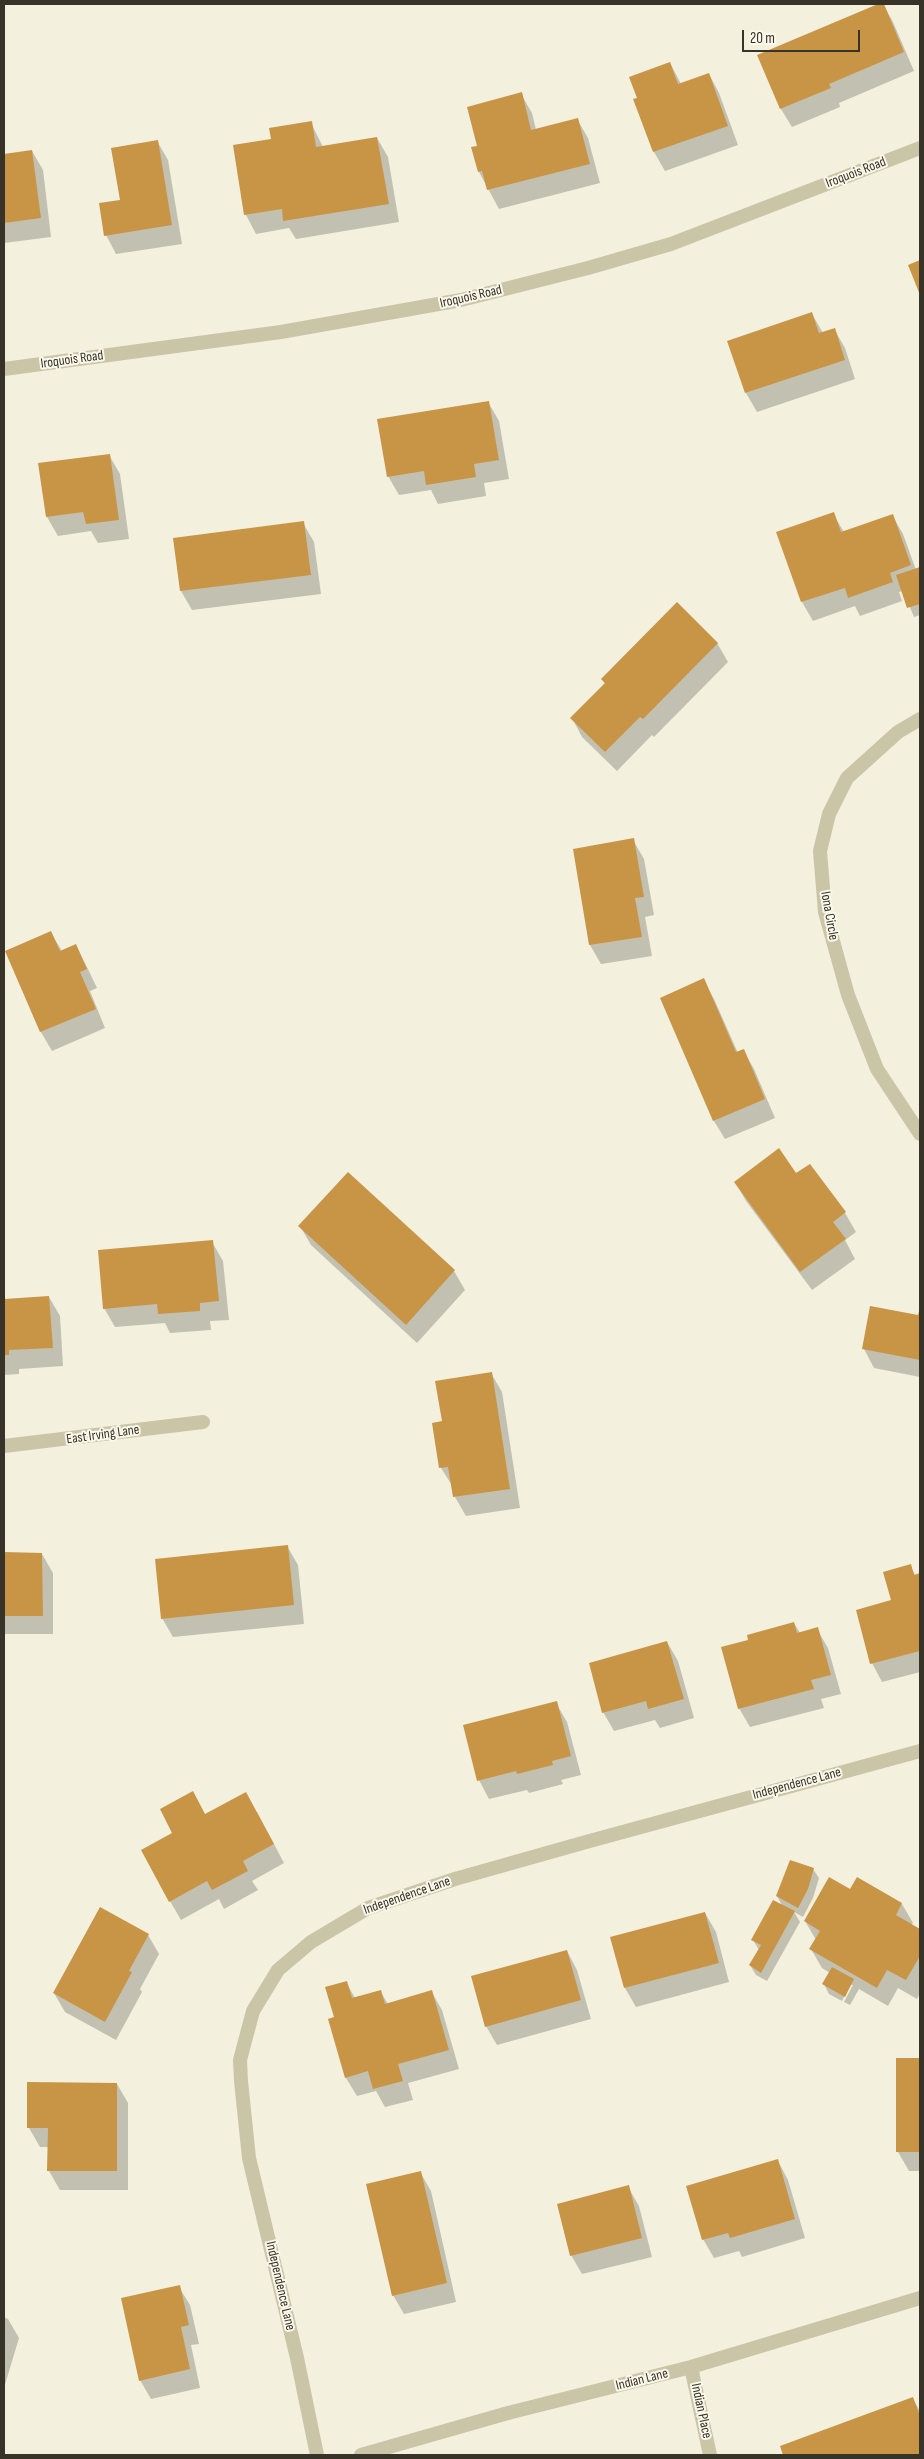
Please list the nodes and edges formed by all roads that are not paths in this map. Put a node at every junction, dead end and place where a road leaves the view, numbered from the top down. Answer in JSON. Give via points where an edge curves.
{"nodes":[{"id":1,"x":920,"y":148,"type":"edge"},
{"id":2,"x":4,"y":369,"type":"edge"},
{"id":3,"x":920,"y":719,"type":"edge"},
{"id":4,"x":920,"y":1134,"type":"edge"},
{"id":5,"x":203,"y":1422,"type":"dead end"},
{"id":6,"x":4,"y":1446,"type":"edge"},
{"id":7,"x":920,"y":1752,"type":"edge"},
{"id":8,"x":920,"y":2298,"type":"edge"},
{"id":9,"x":692,"y":2368,"type":"junction"},
{"id":10,"x":317,"y":2455,"type":"edge"},
{"id":11,"x":361,"y":2455,"type":"edge"},
{"id":12,"x":710,"y":2455,"type":"edge"}],
"edges":[{"from":1,"to":2,"type":"street","name":"Iroquois Road","via":[[671,244],[461,300],[281,332]]},
{"from":3,"to":4,"type":"street","name":"Iona Circle","via":[[898,732],[847,778],[829,814],[820,851],[825,912],[848,995],[877,1069]]},
{"from":5,"to":6,"type":"street","name":"East Irving Lane"},
{"from":7,"to":10,"type":"street","name":"Independence Lane","via":[[455,1879],[368,1908],[310,1942],[278,1970],[253,2011],[240,2060],[241,2081],[249,2158]]},
{"from":8,"to":9,"type":"street","name":"Indian Lane"},
{"from":9,"to":11,"type":"street","name":"Indian Lane","via":[[508,2413]]},
{"from":9,"to":12,"type":"street","name":"Indian Place"}]}
